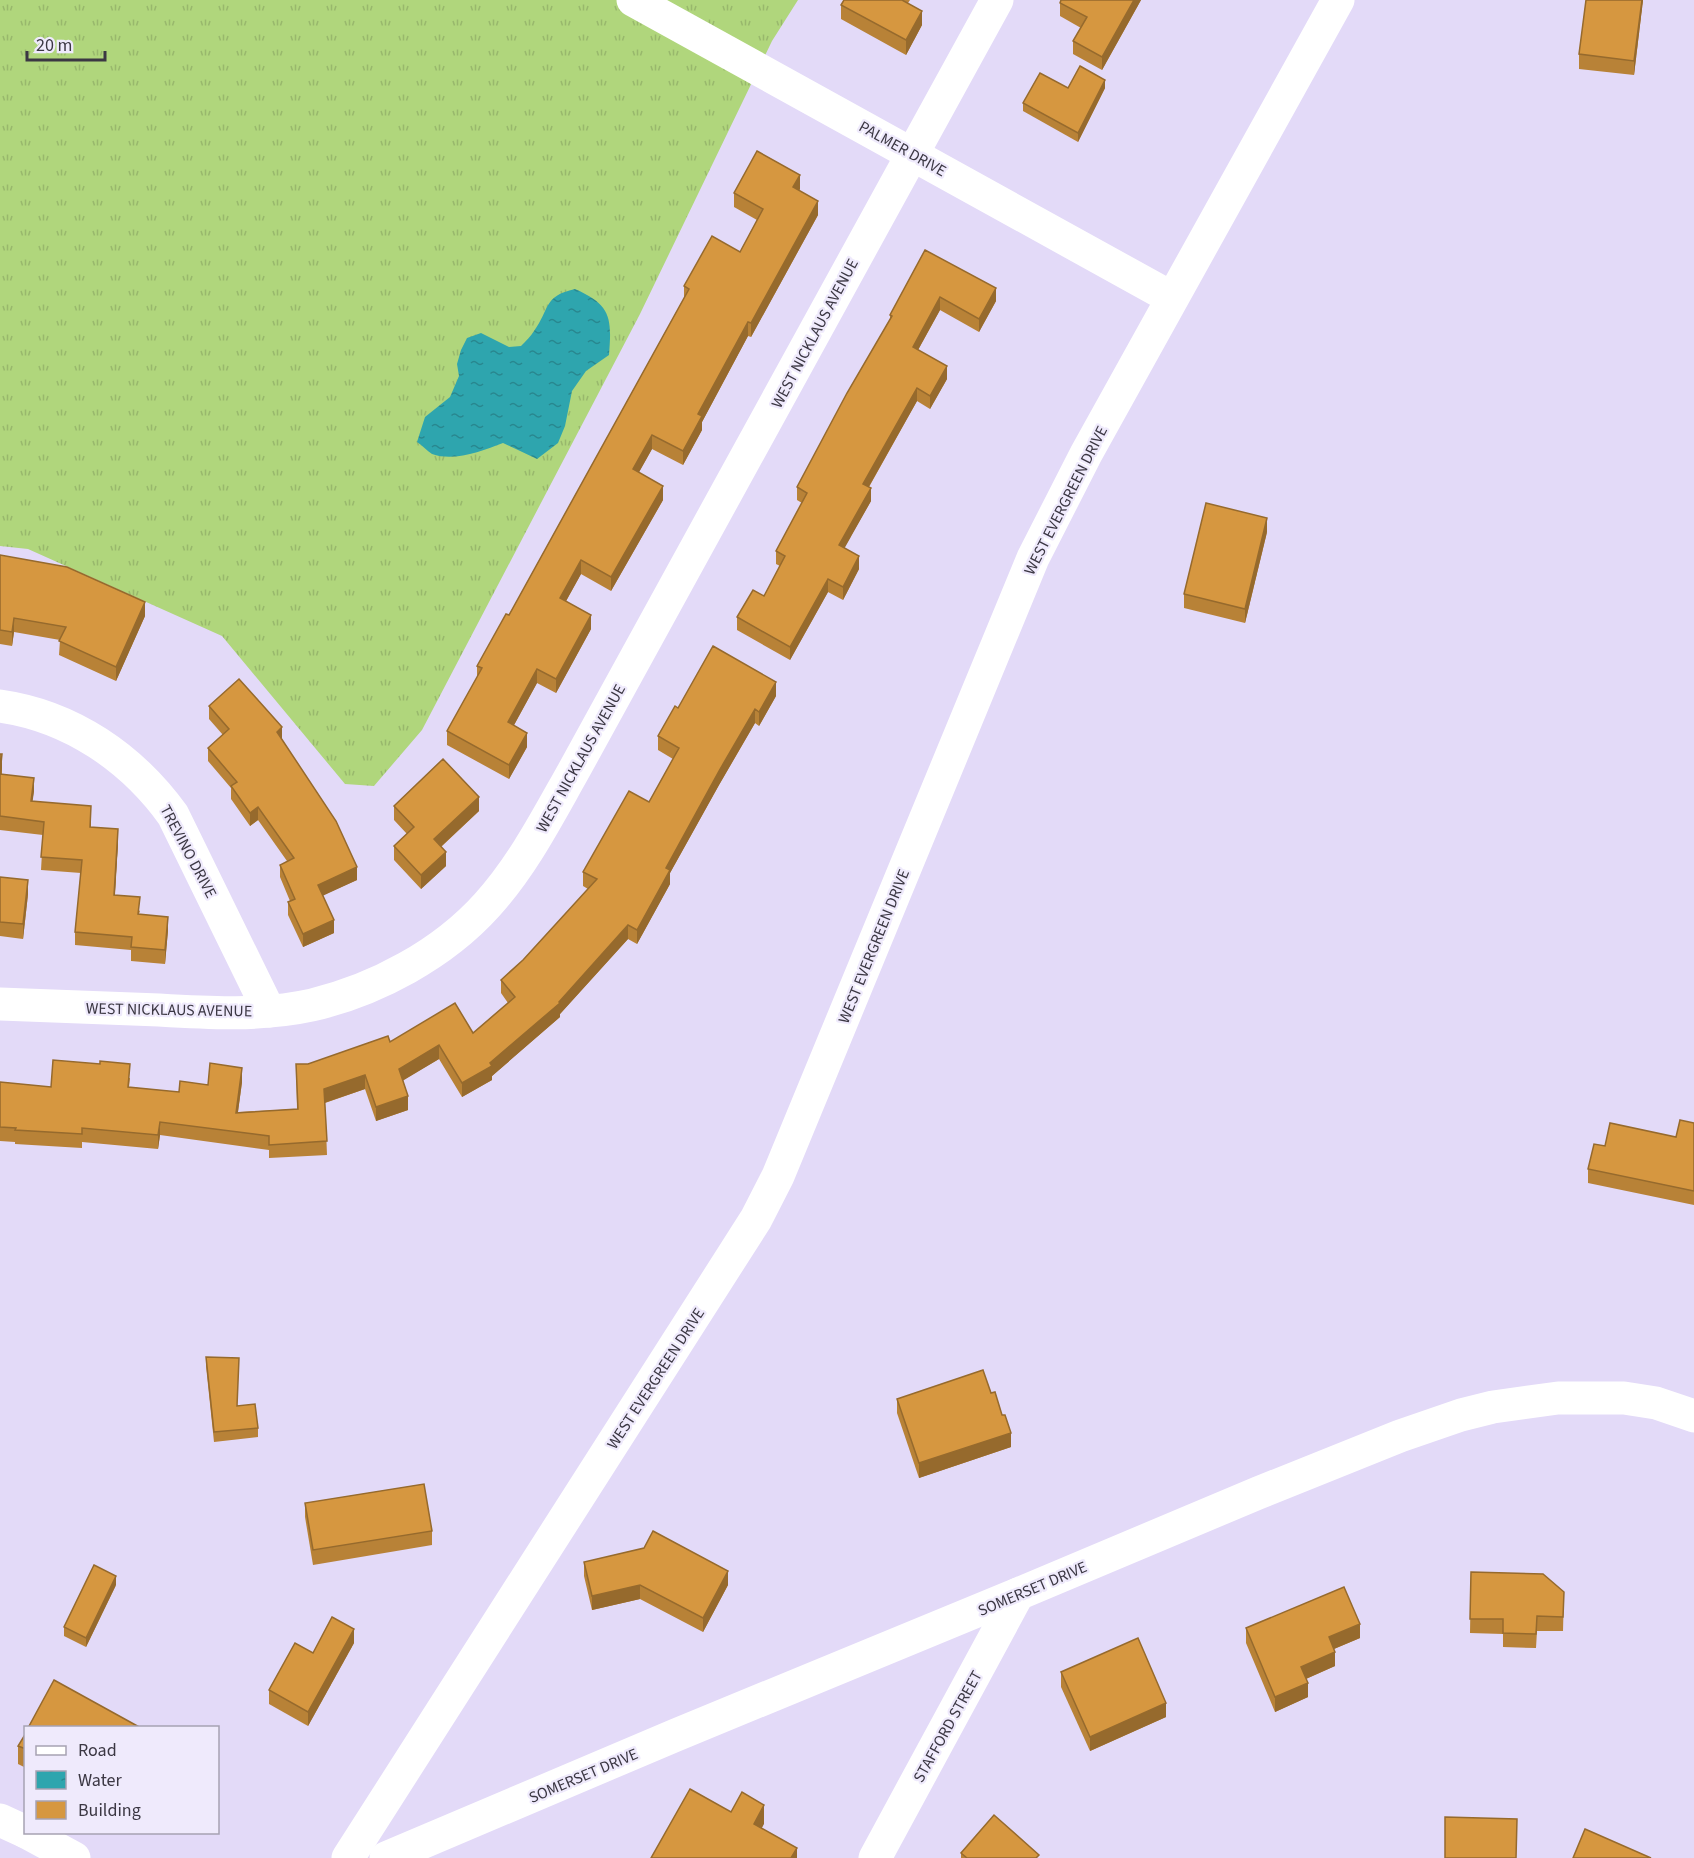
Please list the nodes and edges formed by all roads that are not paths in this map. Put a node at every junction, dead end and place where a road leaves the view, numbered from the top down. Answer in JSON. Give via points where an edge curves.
{"nodes":[{"id":1,"x":633,"y":0,"type":"edge"},
{"id":2,"x":997,"y":0,"type":"edge"},
{"id":3,"x":1338,"y":0,"type":"edge"},
{"id":4,"x":912,"y":153,"type":"junction"},
{"id":5,"x":1172,"y":298,"type":"junction"},
{"id":6,"x":0,"y":706,"type":"edge"},
{"id":7,"x":0,"y":1004,"type":"edge"},
{"id":8,"x":269,"y":1011,"type":"junction"},
{"id":9,"x":1694,"y":1416,"type":"edge"},
{"id":10,"x":1018,"y":1594,"type":"junction"},
{"id":11,"x":0,"y":1820,"type":"edge"},
{"id":12,"x":24,"y":1831,"type":"edge"},
{"id":13,"x":30,"y":1834,"type":"edge"},
{"id":14,"x":74,"y":1858,"type":"edge"},
{"id":15,"x":348,"y":1858,"type":"edge"},
{"id":16,"x":386,"y":1858,"type":"edge"},
{"id":17,"x":875,"y":1858,"type":"edge"}],
"edges":[{"from":1,"to":4,"type":"street","name":"PALMER DRIVE"},
{"from":2,"to":4,"type":"street","name":"WEST NICKLAUS AVENUE"},
{"from":3,"to":5,"type":"street","name":"WEST EVERGREEN DRIVE"},
{"from":4,"to":5,"type":"street","name":"PALMER DRIVE"},
{"from":4,"to":8,"type":"street","name":"WEST NICKLAUS AVENUE","via":[[519,865],[471,920],[407,968],[361,990],[312,1005]]},
{"from":5,"to":15,"type":"street","name":"WEST EVERGREEN DRIVE","via":[[1033,558],[778,1176],[756,1219]]},
{"from":6,"to":8,"type":"street","name":"TREVINO DRIVE","via":[[80,732],[123,760],[159,795],[173,815]]},
{"from":7,"to":8,"type":"street","name":"WEST NICKLAUS AVENUE","via":[[213,1013]]},
{"from":9,"to":10,"type":"street","name":"SOMERSET DRIVE","via":[[1656,1403],[1591,1396],[1493,1407],[1461,1415],[1258,1493]]},
{"from":10,"to":16,"type":"street","name":"SOMERSET DRIVE"},
{"from":10,"to":17,"type":"street","name":"STAFFORD STREET"},
{"from":11,"to":12,"type":"street"},
{"from":13,"to":14,"type":"street"}]}
